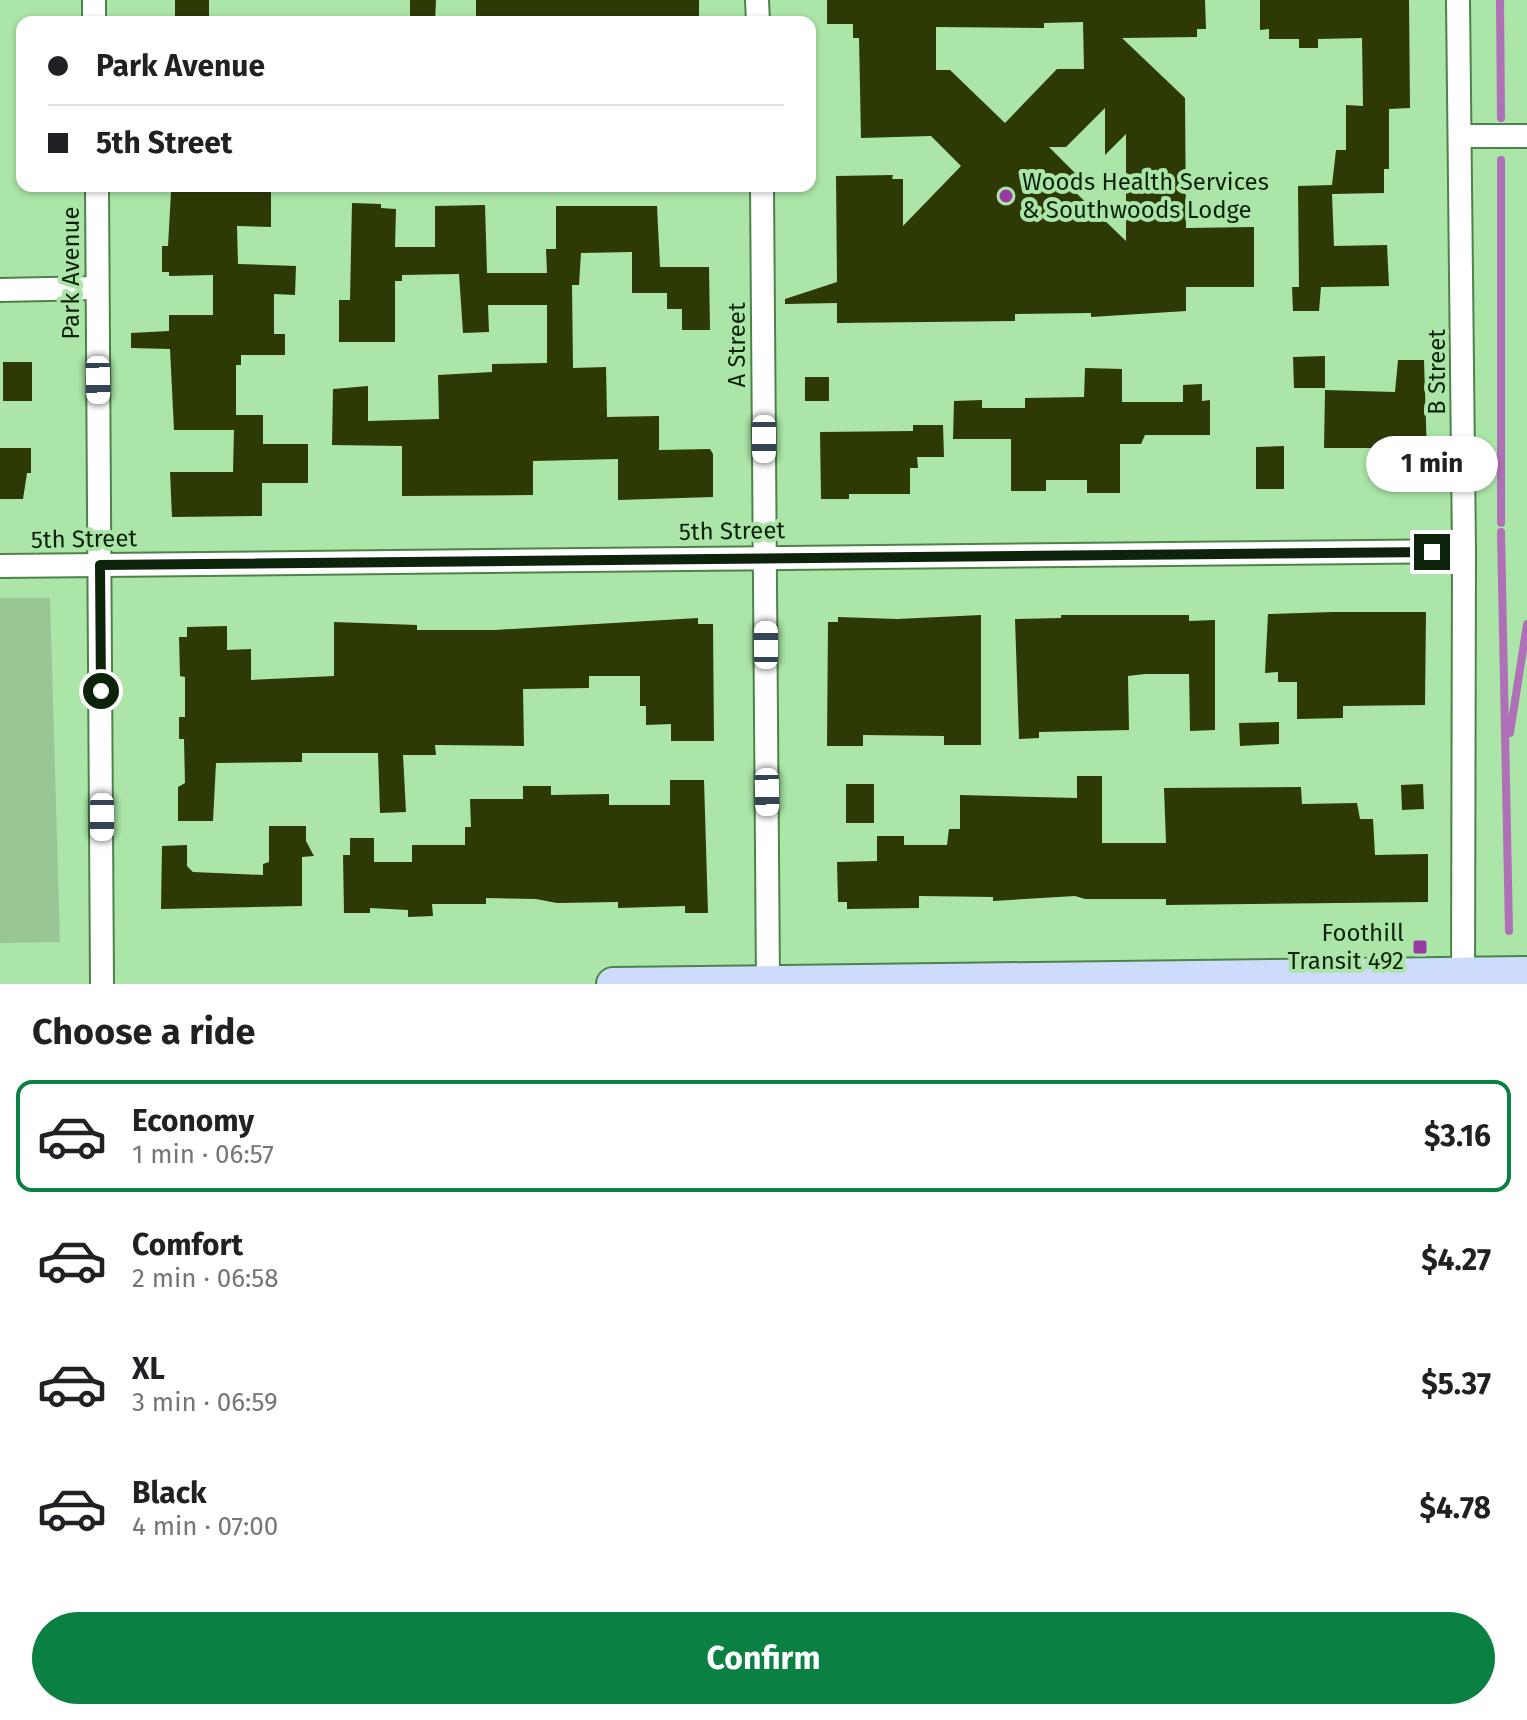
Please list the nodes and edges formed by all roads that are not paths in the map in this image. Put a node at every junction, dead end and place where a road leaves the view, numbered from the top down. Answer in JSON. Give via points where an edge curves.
{"nodes":[{"id":1,"x":1458,"y":0,"type":"edge"},
{"id":2,"x":1461,"y":136,"type":"junction"},
{"id":3,"x":1527,"y":136,"type":"edge"},
{"id":4,"x":97,"y":192,"type":"edge"},
{"id":5,"x":762,"y":192,"type":"edge"},
{"id":6,"x":97,"y":288,"type":"junction"},
{"id":7,"x":0,"y":290,"type":"edge"},
{"id":8,"x":1464,"y":551,"type":"junction"},
{"id":9,"x":765,"y":556,"type":"junction"},
{"id":10,"x":100,"y":565,"type":"junction"},
{"id":11,"x":0,"y":566,"type":"edge"},
{"id":12,"x":1527,"y":973,"type":"edge"},
{"id":13,"x":1463,"y":979,"type":"edge"},
{"id":14,"x":102,"y":984,"type":"edge"},
{"id":15,"x":613,"y":984,"type":"edge"},
{"id":16,"x":768,"y":984,"type":"edge"}],
"edges":[{"from":1,"to":2,"type":"street","name":"B Street"},
{"from":2,"to":3,"type":"street"},
{"from":2,"to":8,"type":"street","name":"B Street"},
{"from":4,"to":6,"type":"street","name":"Park Avenue"},
{"from":5,"to":9,"type":"street","name":"A Street"},
{"from":6,"to":7,"type":"street"},
{"from":6,"to":10,"type":"street","name":"Park Avenue"},
{"from":8,"to":9,"type":"street","name":"5th Street"},
{"from":8,"to":13,"type":"street","name":"B Street"},
{"from":9,"to":10,"type":"street","name":"5th Street"},
{"from":9,"to":16,"type":"street","name":"A Street"},
{"from":10,"to":11,"type":"street","name":"5th Street"},
{"from":10,"to":14,"type":"street","name":"Park Avenue"},
{"from":12,"to":13,"type":"main road"},
{"from":13,"to":16,"type":"main road"},
{"from":15,"to":16,"type":"main road"}]}
